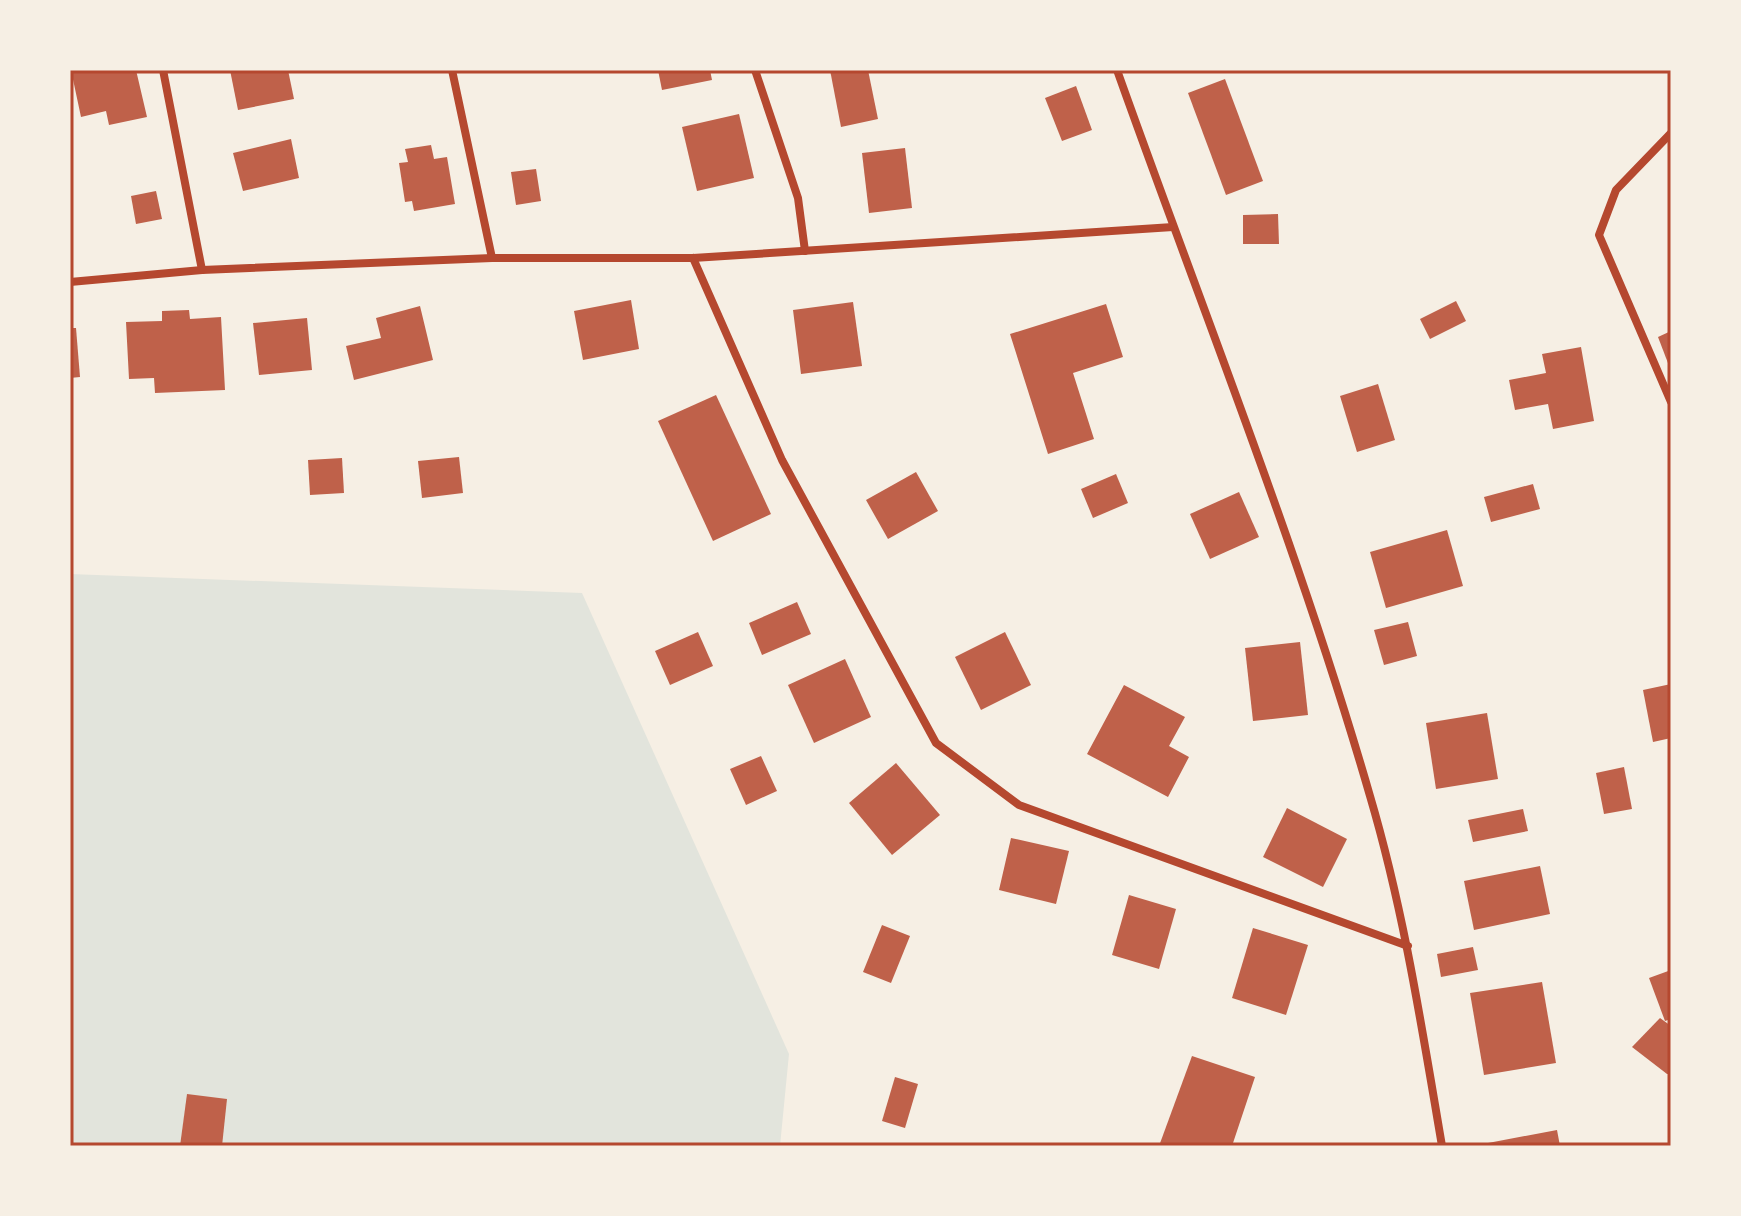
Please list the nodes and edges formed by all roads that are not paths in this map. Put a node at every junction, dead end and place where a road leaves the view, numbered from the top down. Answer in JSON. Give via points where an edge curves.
{"nodes":[{"id":1,"x":163,"y":70,"type":"edge"},
{"id":2,"x":452,"y":70,"type":"edge"},
{"id":3,"x":755,"y":70,"type":"edge"},
{"id":4,"x":1117,"y":70,"type":"edge"},
{"id":5,"x":1671,"y":133,"type":"edge"},
{"id":6,"x":1173,"y":227,"type":"junction"},
{"id":7,"x":805,"y":251,"type":"junction"},
{"id":8,"x":492,"y":258,"type":"junction"},
{"id":9,"x":693,"y":258,"type":"junction"},
{"id":10,"x":202,"y":270,"type":"junction"},
{"id":11,"x":70,"y":282,"type":"edge"},
{"id":12,"x":1671,"y":402,"type":"edge"},
{"id":13,"x":1408,"y":946,"type":"junction"},
{"id":14,"x":1442,"y":1146,"type":"edge"}],
"edges":[{"from":1,"to":10,"type":"street"},
{"from":2,"to":8,"type":"street"},
{"from":3,"to":7,"type":"street","via":[[798,198]]},
{"from":4,"to":6,"type":"street"},
{"from":5,"to":12,"type":"street","via":[[1616,190],[1599,235]]},
{"from":6,"to":7,"type":"street"},
{"from":6,"to":13,"type":"street","via":[[1296,558],[1371,798]]},
{"from":7,"to":9,"type":"street"},
{"from":8,"to":9,"type":"street"},
{"from":8,"to":10,"type":"street"},
{"from":9,"to":13,"type":"street","via":[[782,460],[936,743],[1019,805]]},
{"from":10,"to":11,"type":"street"},
{"from":13,"to":14,"type":"street"}]}
